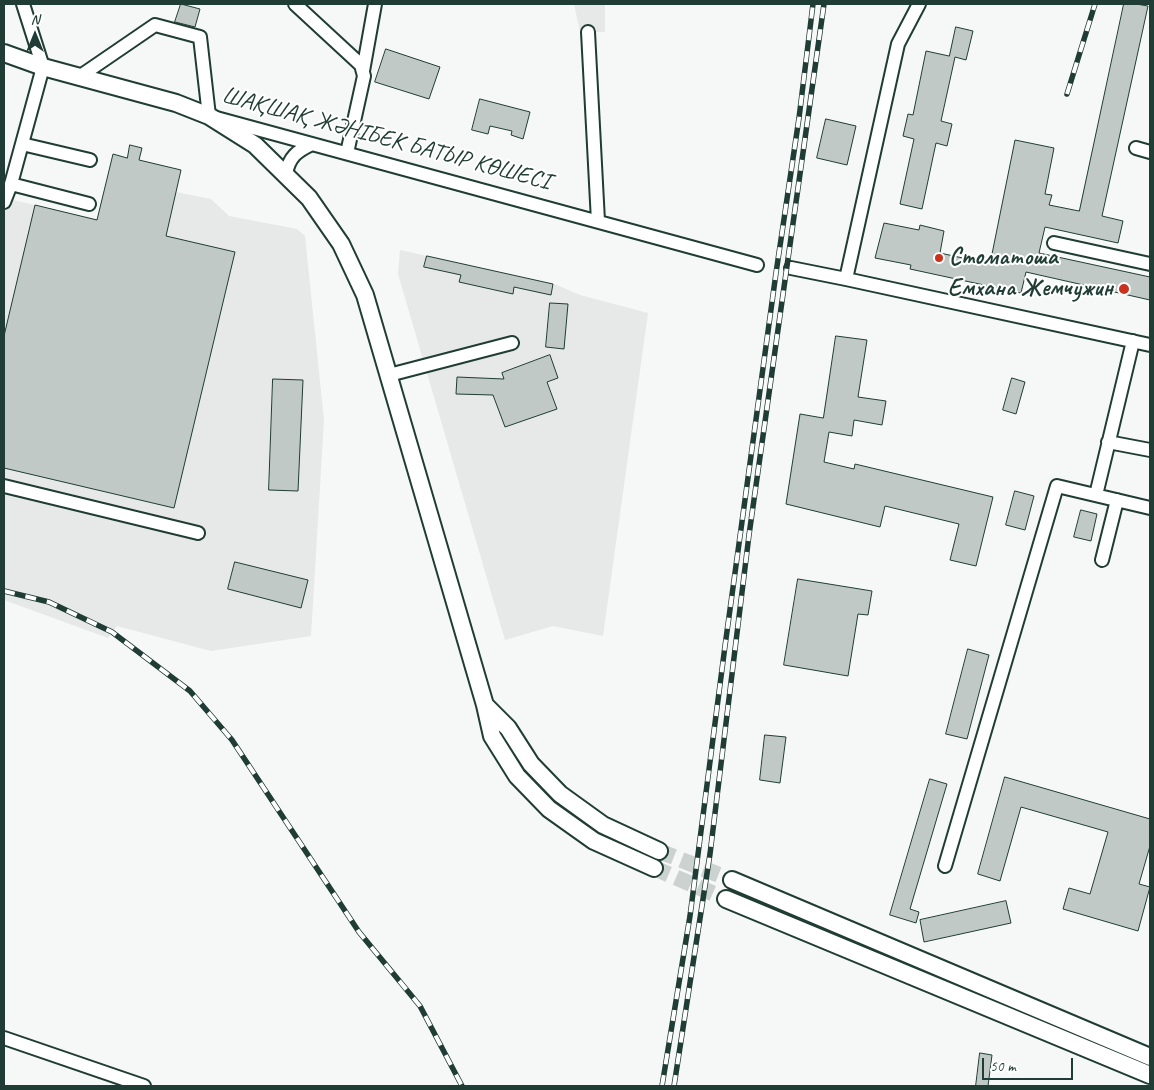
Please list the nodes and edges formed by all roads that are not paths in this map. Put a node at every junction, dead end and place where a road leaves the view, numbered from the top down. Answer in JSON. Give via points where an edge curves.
{"nodes":[{"id":1,"x":23,"y":4,"type":"edge"},
{"id":2,"x":295,"y":4,"type":"edge"},
{"id":3,"x":374,"y":4,"type":"edge"},
{"id":4,"x":919,"y":4,"type":"edge"},
{"id":5,"x":588,"y":32,"type":"dead end"},
{"id":6,"x":4,"y":53,"type":"edge"},
{"id":7,"x":43,"y":67,"type":"junction"},
{"id":8,"x":364,"y":71,"type":"junction"},
{"id":9,"x":79,"y":77,"type":"junction"},
{"id":10,"x":209,"y":116,"type":"junction"},
{"id":11,"x":22,"y":144,"type":"junction"},
{"id":12,"x":312,"y":144,"type":"junction"},
{"id":13,"x":1136,"y":148,"type":"dead end"},
{"id":14,"x":1150,"y":152,"type":"edge"},
{"id":15,"x":347,"y":153,"type":"junction"},
{"id":16,"x":90,"y":160,"type":"dead end"},
{"id":17,"x":286,"y":174,"type":"junction"},
{"id":18,"x":11,"y":184,"type":"junction"},
{"id":19,"x":4,"y":202,"type":"edge"},
{"id":20,"x":89,"y":204,"type":"dead end"},
{"id":21,"x":598,"y":221,"type":"junction"},
{"id":22,"x":1054,"y":243,"type":"dead end"},
{"id":23,"x":1150,"y":264,"type":"edge"},
{"id":24,"x":757,"y":265,"type":"dead end"},
{"id":25,"x":791,"y":268,"type":"dead end"},
{"id":26,"x":846,"y":278,"type":"junction"},
{"id":27,"x":1133,"y":341,"type":"junction"},
{"id":28,"x":512,"y":343,"type":"dead end"},
{"id":29,"x":1150,"y":344,"type":"edge"},
{"id":30,"x":389,"y":376,"type":"junction"},
{"id":31,"x":1108,"y":442,"type":"junction"},
{"id":32,"x":1150,"y":450,"type":"edge"},
{"id":33,"x":4,"y":486,"type":"edge"},
{"id":34,"x":1096,"y":495,"type":"junction"},
{"id":35,"x":1117,"y":500,"type":"junction"},
{"id":36,"x":1150,"y":508,"type":"edge"},
{"id":37,"x":198,"y":533,"type":"dead end"},
{"id":38,"x":1102,"y":560,"type":"dead end"},
{"id":39,"x":485,"y":705,"type":"junction"},
{"id":40,"x":659,"y":851,"type":"tunnel mouth"},
{"id":41,"x":945,"y":866,"type":"dead end"},
{"id":42,"x":654,"y":868,"type":"tunnel mouth"},
{"id":43,"x":732,"y":880,"type":"tunnel mouth"},
{"id":44,"x":726,"y":899,"type":"tunnel mouth"},
{"id":45,"x":4,"y":1038,"type":"edge"},
{"id":46,"x":1150,"y":1057,"type":"edge"},
{"id":47,"x":1150,"y":1075,"type":"edge"},
{"id":48,"x":144,"y":1086,"type":"edge"}],
"edges":[{"from":1,"to":7,"type":"street"},
{"from":2,"to":8,"type":"street"},
{"from":3,"to":8,"type":"street"},
{"from":4,"to":26,"type":"street","via":[[898,44]]},
{"from":5,"to":21,"type":"street"},
{"from":6,"to":7,"type":"main road","name":"ШАҚШАҚ ЖӘНІБЕК БАТЫР КӨШЕСІ"},
{"from":7,"to":9,"type":"main road","name":"ШАҚШАҚ ЖӘНІБЕК БАТЫР КӨШЕСІ"},
{"from":7,"to":11,"type":"street"},
{"from":8,"to":15,"type":"street"},
{"from":9,"to":10,"type":"main road","name":"ШАҚШАҚ ЖӘНІБЕК БАТЫР КӨШЕСІ","via":[[176,103]]},
{"from":9,"to":10,"type":"street","via":[[155,25],[200,37]]},
{"from":10,"to":12,"type":"street","name":"ШАҚШАҚ ЖӘНІБЕК БАТЫР КӨШЕСІ"},
{"from":10,"to":17,"type":"main road","via":[[255,145]]},
{"from":11,"to":16,"type":"street"},
{"from":11,"to":18,"type":"street"},
{"from":12,"to":15,"type":"street","name":"ШАҚШАҚ ЖӘНІБЕК БАТЫР КӨШЕСІ"},
{"from":12,"to":17,"type":"street","via":[[290,158]]},
{"from":13,"to":14,"type":"street"},
{"from":15,"to":21,"type":"street","name":"ШАҚШАҚ ЖӘНІБЕК БАТЫР КӨШЕСІ"},
{"from":17,"to":30,"type":"main road","via":[[309,198],[341,244],[365,295]]},
{"from":18,"to":19,"type":"street"},
{"from":18,"to":20,"type":"street"},
{"from":21,"to":24,"type":"street","name":"ШАҚШАҚ ЖӘНІБЕК БАТЫР КӨШЕСІ"},
{"from":22,"to":23,"type":"street"},
{"from":25,"to":26,"type":"street"},
{"from":26,"to":27,"type":"street"},
{"from":27,"to":29,"type":"street"},
{"from":27,"to":31,"type":"street"},
{"from":28,"to":30,"type":"street"},
{"from":30,"to":39,"type":"main road"},
{"from":31,"to":32,"type":"street"},
{"from":31,"to":34,"type":"street"},
{"from":33,"to":37,"type":"street"},
{"from":34,"to":35,"type":"street"},
{"from":34,"to":41,"type":"street","via":[[1058,486]]},
{"from":35,"to":36,"type":"street"},
{"from":35,"to":38,"type":"street"},
{"from":39,"to":40,"type":"main road","via":[[508,728],[530,764],[560,794],[603,825]]},
{"from":39,"to":42,"type":"main road","via":[[492,736],[517,776],[549,809],[594,841]]},
{"from":43,"to":46,"type":"main road"},
{"from":44,"to":47,"type":"main road"},
{"from":45,"to":48,"type":"street"}]}
